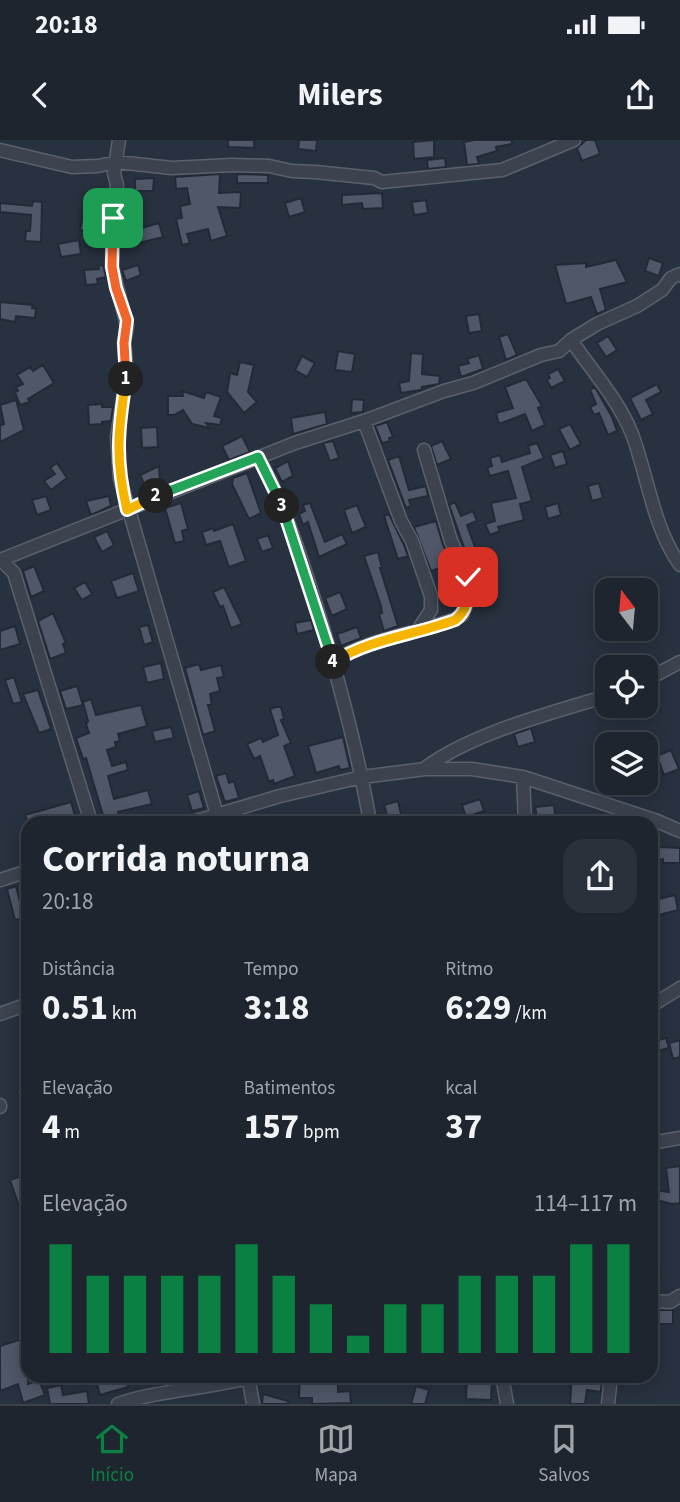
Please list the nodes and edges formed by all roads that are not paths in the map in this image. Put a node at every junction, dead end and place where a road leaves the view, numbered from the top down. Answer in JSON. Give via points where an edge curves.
{"nodes":[{"id":1,"x":119,"y":140,"type":"edge"},
{"id":2,"x":574,"y":140,"type":"edge"},
{"id":3,"x":0,"y":150,"type":"edge"},
{"id":4,"x":117,"y":162,"type":"junction"},
{"id":5,"x":680,"y":274,"type":"edge"},
{"id":6,"x":571,"y":340,"type":"junction"},
{"id":7,"x":363,"y":421,"type":"junction"},
{"id":8,"x":424,"y":450,"type":"dead end"},
{"id":9,"x":258,"y":457,"type":"junction"},
{"id":10,"x":127,"y":510,"type":"junction"},
{"id":11,"x":0,"y":560,"type":"edge"},
{"id":12,"x":680,"y":565,"type":"edge"},
{"id":13,"x":418,"y":630,"type":"junction"},
{"id":14,"x":333,"y":662,"type":"junction"},
{"id":15,"x":680,"y":662,"type":"edge"},
{"id":16,"x":658,"y":674,"type":"edge"},
{"id":17,"x":595,"y":699,"type":"edge"},
{"id":18,"x":425,"y":769,"type":"junction"},
{"id":19,"x":362,"y":777,"type":"junction"},
{"id":20,"x":523,"y":778,"type":"junction"},
{"id":21,"x":89,"y":816,"type":"edge"},
{"id":22,"x":217,"y":816,"type":"edge"},
{"id":23,"x":226,"y":816,"type":"edge"},
{"id":24,"x":369,"y":816,"type":"edge"},
{"id":25,"x":525,"y":816,"type":"edge"},
{"id":26,"x":641,"y":816,"type":"edge"},
{"id":27,"x":658,"y":821,"type":"edge"},
{"id":28,"x":680,"y":831,"type":"edge"},
{"id":29,"x":21,"y":873,"type":"edge"},
{"id":30,"x":0,"y":880,"type":"edge"},
{"id":31,"x":680,"y":988,"type":"edge"},
{"id":32,"x":658,"y":1002,"type":"edge"},
{"id":33,"x":21,"y":1006,"type":"edge"},
{"id":34,"x":0,"y":1014,"type":"edge"},
{"id":35,"x":680,"y":1138,"type":"edge"},
{"id":36,"x":658,"y":1142,"type":"edge"},
{"id":37,"x":680,"y":1296,"type":"edge"},
{"id":38,"x":658,"y":1301,"type":"edge"},
{"id":39,"x":227,"y":1383,"type":"edge"},
{"id":40,"x":249,"y":1383,"type":"edge"},
{"id":41,"x":503,"y":1383,"type":"edge"},
{"id":42,"x":610,"y":1383,"type":"edge"},
{"id":43,"x":118,"y":1404,"type":"edge"},
{"id":44,"x":253,"y":1404,"type":"edge"},
{"id":45,"x":507,"y":1404,"type":"edge"},
{"id":46,"x":608,"y":1404,"type":"edge"}],
"edges":[{"from":1,"to":4,"type":"street"},
{"from":2,"to":4,"type":"street","via":[[502,170],[382,182],[270,166],[172,168]]},
{"from":3,"to":4,"type":"street","via":[[72,167]]},
{"from":4,"to":10,"type":"street","via":[[112,267],[127,320],[127,374],[117,437]]},
{"from":5,"to":6,"type":"street","via":[[638,306]]},
{"from":6,"to":7,"type":"street","via":[[558,351]]},
{"from":6,"to":12,"type":"street","via":[[615,399],[632,433],[664,536]]},
{"from":7,"to":9,"type":"street"},
{"from":7,"to":13,"type":"street","via":[[431,596],[431,610]]},
{"from":8,"to":13,"type":"street","via":[[451,541],[468,577],[462,615]]},
{"from":9,"to":10,"type":"street"},
{"from":9,"to":14,"type":"street","via":[[277,493],[303,564]]},
{"from":10,"to":11,"type":"street"},
{"from":10,"to":22,"type":"street"},
{"from":11,"to":21,"type":"street","via":[[14,573]]},
{"from":13,"to":14,"type":"street","via":[[350,651]]},
{"from":14,"to":19,"type":"street"},
{"from":15,"to":16,"type":"street"},
{"from":17,"to":18,"type":"street","via":[[514,726],[441,757]]},
{"from":18,"to":19,"type":"street"},
{"from":18,"to":20,"type":"street","via":[[472,769]]},
{"from":19,"to":23,"type":"street","via":[[281,796]]},
{"from":19,"to":24,"type":"street"},
{"from":20,"to":25,"type":"street"},
{"from":20,"to":26,"type":"street"},
{"from":27,"to":28,"type":"street"},
{"from":29,"to":30,"type":"street"},
{"from":31,"to":32,"type":"street"},
{"from":33,"to":34,"type":"street"},
{"from":35,"to":36,"type":"street"},
{"from":37,"to":38,"type":"street"},
{"from":39,"to":43,"type":"street"},
{"from":40,"to":44,"type":"street"},
{"from":41,"to":45,"type":"street"},
{"from":42,"to":46,"type":"street"}]}
